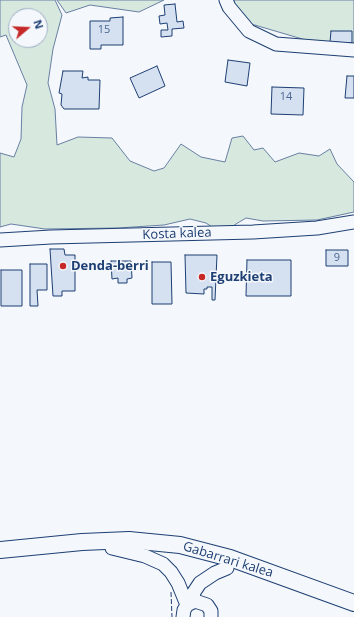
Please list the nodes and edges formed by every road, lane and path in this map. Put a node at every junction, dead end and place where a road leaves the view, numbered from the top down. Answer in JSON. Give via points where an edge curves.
{"nodes":[{"id":1,"x":226,"y":0,"type":"edge"},
{"id":2,"x":354,"y":50,"type":"edge"},
{"id":3,"x":354,"y":222,"type":"edge"},
{"id":4,"x":0,"y":240,"type":"edge"},
{"id":5,"x":26,"y":548,"type":"junction"},
{"id":6,"x":112,"y":548,"type":"junction"},
{"id":7,"x":0,"y":550,"type":"edge"},
{"id":8,"x":227,"y":568,"type":"junction"},
{"id":9,"x":289,"y":580,"type":"junction"},
{"id":10,"x":354,"y":603,"type":"edge"},
{"id":11,"x":187,"y":608,"type":"edge"},
{"id":12,"x":354,"y":614,"type":"edge"},
{"id":13,"x":211,"y":617,"type":"edge"}],
"edges":[{"from":1,"to":2,"type":"street","via":[[229,8],[249,30],[276,44]]},
{"from":3,"to":4,"type":"street","name":"Kosta kalea","via":[[316,228],[253,232]]},
{"from":5,"to":6,"type":"main road","name":"Gabarrari kalea"},
{"from":5,"to":7,"type":"main road","name":"Gabarrari kalea"},
{"from":5,"to":9,"type":"main road","name":"Gabarrari kalea","via":[[130,540],[158,542],[206,551]]},
{"from":6,"to":8,"type":"main road","name":"Gabarrari kalea","via":[[157,551]]},
{"from":6,"to":11,"type":"street","name":"Gabarrari kalea","via":[[145,556],[163,564],[178,583]]},
{"from":8,"to":9,"type":"main road","via":[[239,568],[276,581]]},
{"from":8,"to":11,"type":"street","via":[[200,583]]},
{"from":8,"to":12,"type":"main road","name":"Gabarrari kalea"},
{"from":9,"to":10,"type":"main road","name":"Gabarrari kalea"},
{"from":11,"to":13,"type":"street","via":[[199,601],[206,605]]}]}
